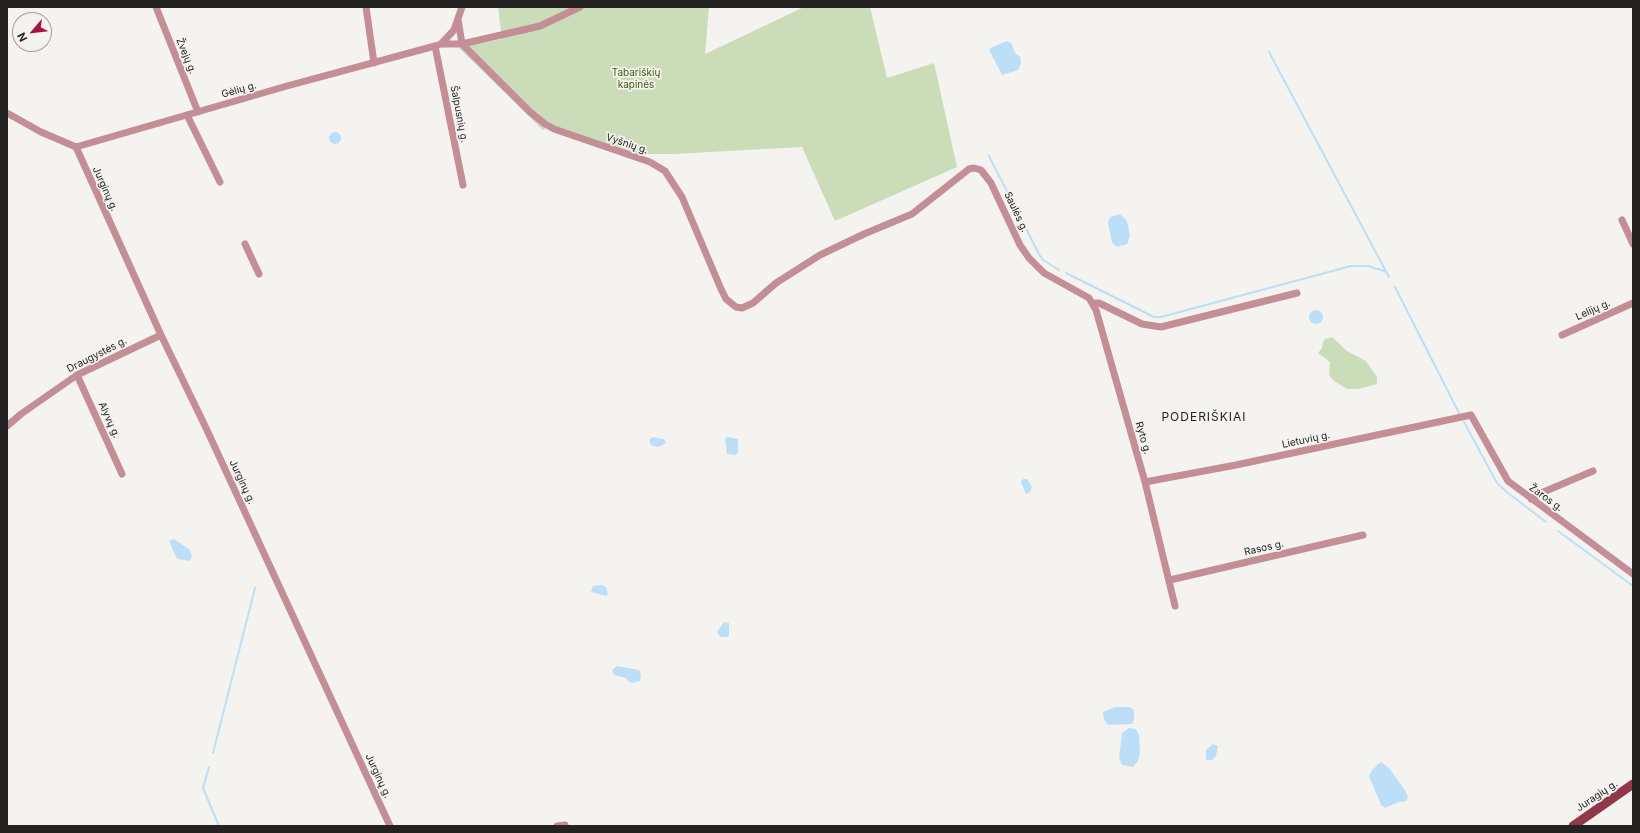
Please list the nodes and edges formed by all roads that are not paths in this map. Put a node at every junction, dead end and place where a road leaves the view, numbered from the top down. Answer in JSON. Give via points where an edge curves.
{"nodes":[{"id":1,"x":156,"y":7,"type":"edge"},
{"id":2,"x":366,"y":7,"type":"edge"},
{"id":3,"x":462,"y":7,"type":"edge"},
{"id":4,"x":580,"y":7,"type":"edge"},
{"id":5,"x":458,"y":19,"type":"junction"},
{"id":6,"x":462,"y":44,"type":"junction"},
{"id":7,"x":438,"y":45,"type":"junction"},
{"id":8,"x":374,"y":63,"type":"junction"},
{"id":9,"x":198,"y":112,"type":"junction"},
{"id":10,"x":7,"y":113,"type":"edge"},
{"id":11,"x":187,"y":115,"type":"junction"},
{"id":12,"x":76,"y":147,"type":"junction"},
{"id":13,"x":220,"y":182,"type":"dead end"},
{"id":14,"x":463,"y":185,"type":"dead end"},
{"id":15,"x":1622,"y":220,"type":"dead end"},
{"id":16,"x":245,"y":244,"type":"dead end"},
{"id":17,"x":1633,"y":244,"type":"edge"},
{"id":18,"x":259,"y":274,"type":"dead end"},
{"id":19,"x":1297,"y":293,"type":"dead end"},
{"id":20,"x":1093,"y":303,"type":"junction"},
{"id":21,"x":1633,"y":304,"type":"edge"},
{"id":22,"x":736,"y":307,"type":"joint"},
{"id":23,"x":161,"y":335,"type":"junction"},
{"id":24,"x":1562,"y":335,"type":"dead end"},
{"id":25,"x":77,"y":375,"type":"junction"},
{"id":26,"x":1471,"y":415,"type":"joint"},
{"id":27,"x":7,"y":426,"type":"edge"},
{"id":28,"x":1593,"y":472,"type":"dead end"},
{"id":29,"x":122,"y":474,"type":"dead end"},
{"id":30,"x":1145,"y":482,"type":"junction"},
{"id":31,"x":1531,"y":499,"type":"junction"},
{"id":32,"x":1363,"y":536,"type":"dead end"},
{"id":33,"x":1633,"y":565,"type":"edge"},
{"id":34,"x":1626,"y":570,"type":"junction"},
{"id":35,"x":1633,"y":574,"type":"edge"},
{"id":36,"x":1170,"y":580,"type":"junction"},
{"id":37,"x":1175,"y":606,"type":"dead end"},
{"id":38,"x":1633,"y":784,"type":"edge"},
{"id":39,"x":565,"y":824,"type":"dead end"},
{"id":40,"x":390,"y":826,"type":"edge"},
{"id":41,"x":557,"y":826,"type":"edge"},
{"id":42,"x":1572,"y":826,"type":"edge"}],
"edges":[{"from":1,"to":9,"type":"street","name":"Žvejų g."},
{"from":2,"to":8,"type":"street"},
{"from":3,"to":5,"type":"street"},
{"from":4,"to":6,"type":"street","name":"Gėlių g.","via":[[540,26]]},
{"from":5,"to":6,"type":"street"},
{"from":5,"to":7,"type":"street","via":[[454,30]]},
{"from":6,"to":7,"type":"street","name":"Gėlių g."},
{"from":6,"to":22,"type":"street","name":"Vyšnių g.","via":[[545,124],[650,162],[665,171],[682,197],[726,299]]},
{"from":7,"to":8,"type":"street","name":"Gėlių g."},
{"from":7,"to":14,"type":"street","name":"Šalpusnių g."},
{"from":8,"to":9,"type":"street","name":"Gėlių g."},
{"from":9,"to":11,"type":"street","name":"Gėlių g."},
{"from":10,"to":12,"type":"street","via":[[41,132]]},
{"from":11,"to":12,"type":"street","name":"Gėlių g."},
{"from":11,"to":13,"type":"street"},
{"from":12,"to":23,"type":"street","name":"Jurginų g."},
{"from":15,"to":17,"type":"street"},
{"from":16,"to":18,"type":"street"},
{"from":19,"to":20,"type":"street","name":"Saulės g.","via":[[1161,327],[1142,324],[1099,303]]},
{"from":20,"to":22,"type":"street","name":"Saulės g.","via":[[1076,289],[1044,273],[1036,266],[1020,245],[986,175],[974,168],[963,173],[912,214],[820,255],[776,283],[753,303],[742,308]]},
{"from":20,"to":30,"type":"street","name":"Ryto g."},
{"from":21,"to":24,"type":"street","name":"Lelijų g."},
{"from":23,"to":25,"type":"street","name":"Draugystės g."},
{"from":23,"to":40,"type":"street","name":"Jurginų g."},
{"from":25,"to":27,"type":"street","name":"Draugystės g."},
{"from":25,"to":29,"type":"street","name":"Alyvų g."},
{"from":26,"to":30,"type":"street","name":"Lietuvių g.","via":[[1243,464]]},
{"from":26,"to":31,"type":"street","name":"Žaros g.","via":[[1502,473]]},
{"from":28,"to":31,"type":"street"},
{"from":30,"to":36,"type":"street","name":"Ryto g."},
{"from":31,"to":34,"type":"street","name":"Žaros g."},
{"from":32,"to":36,"type":"street","name":"Rasos g."},
{"from":33,"to":34,"type":"street"},
{"from":34,"to":35,"type":"street","name":"Žaros g."},
{"from":36,"to":37,"type":"street","name":"Ryto g."},
{"from":38,"to":42,"type":"main road","name":"Juragių g."},
{"from":39,"to":41,"type":"street"}]}
